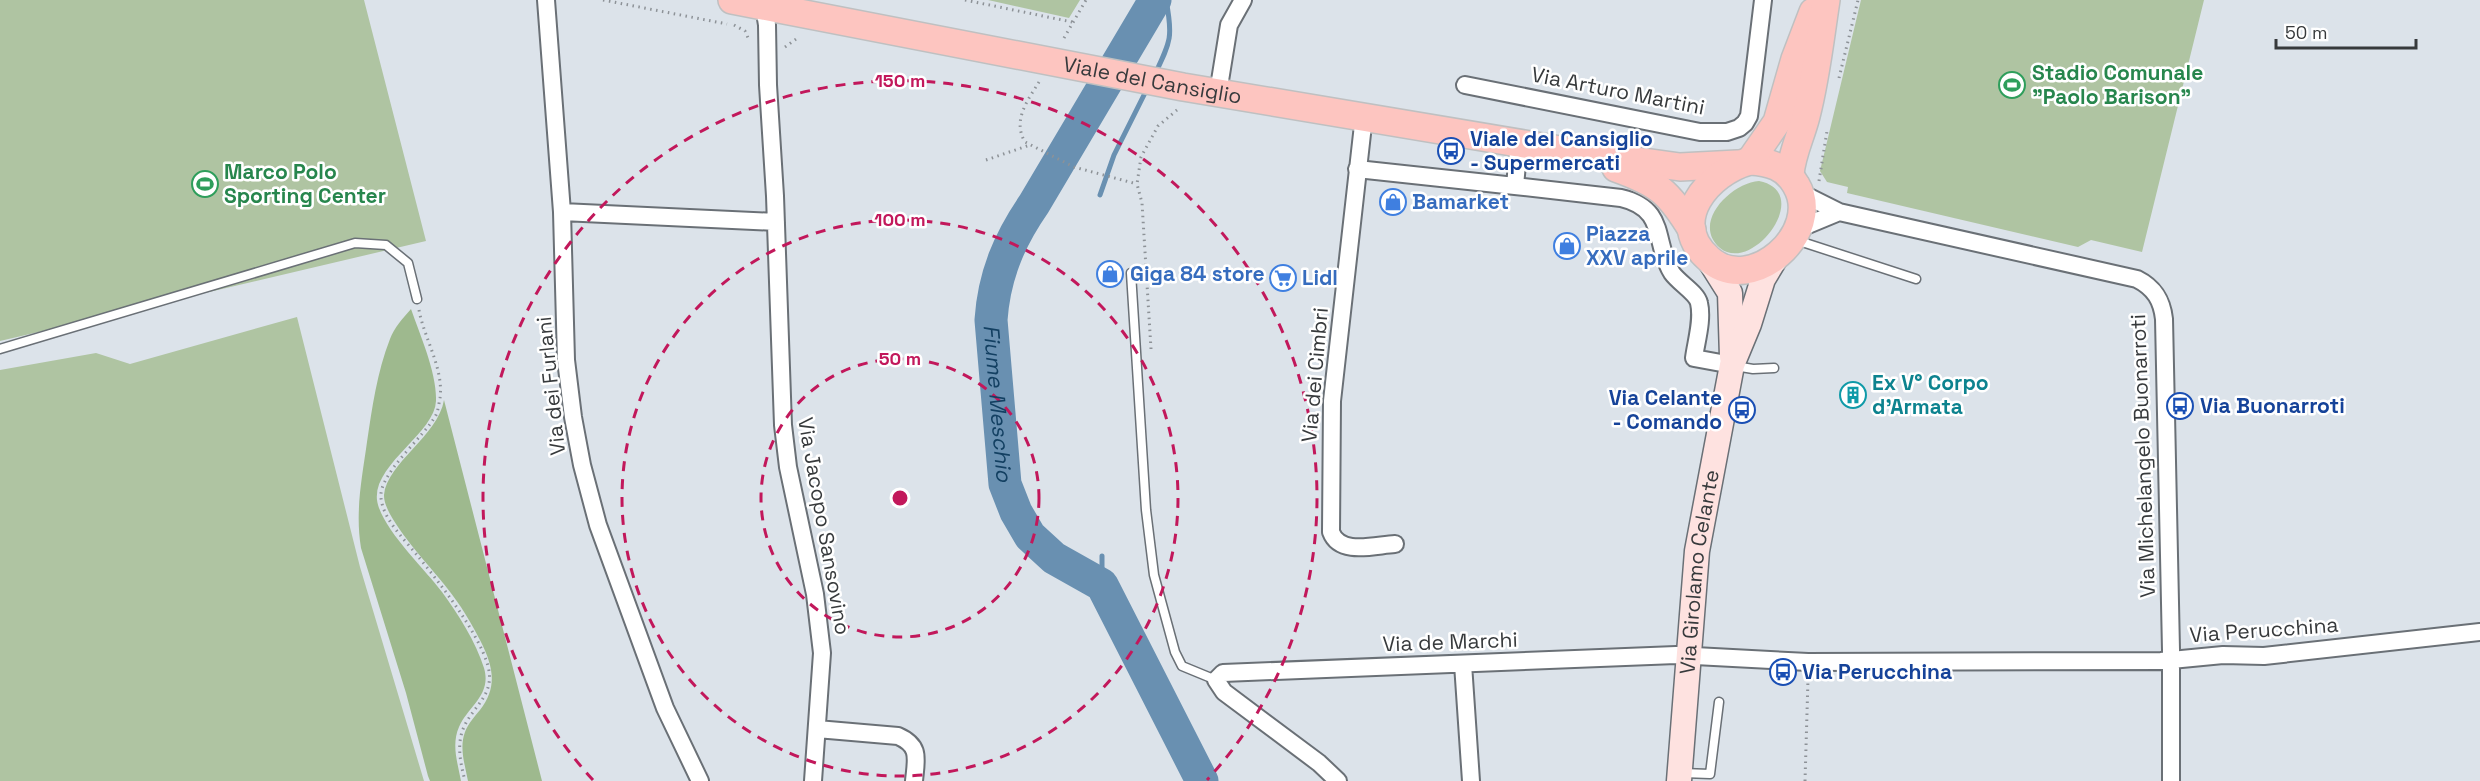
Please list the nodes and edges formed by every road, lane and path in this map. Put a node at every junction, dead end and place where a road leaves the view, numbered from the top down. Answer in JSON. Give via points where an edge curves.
{"nodes":[{"id":1,"x":546,"y":0,"type":"edge"},
{"id":2,"x":603,"y":0,"type":"edge"},
{"id":3,"x":732,"y":0,"type":"edge"},
{"id":4,"x":966,"y":0,"type":"edge"},
{"id":5,"x":1086,"y":0,"type":"edge"},
{"id":6,"x":1243,"y":0,"type":"edge"},
{"id":7,"x":1762,"y":0,"type":"edge"},
{"id":8,"x":1818,"y":0,"type":"edge"},
{"id":9,"x":1826,"y":0,"type":"edge"},
{"id":10,"x":1858,"y":0,"type":"edge"},
{"id":11,"x":764,"y":3,"type":"edge"},
{"id":12,"x":1072,"y":22,"type":"junction"},
{"id":13,"x":1064,"y":38,"type":"dead end"},
{"id":14,"x":749,"y":41,"type":"dead end"},
{"id":15,"x":1039,"y":82,"type":"dead end"},
{"id":16,"x":1465,"y":85,"type":"dead end"},
{"id":17,"x":1836,"y":88,"type":"dead end"},
{"id":18,"x":1218,"y":93,"type":"junction"},
{"id":19,"x":1176,"y":96,"type":"junction"},
{"id":20,"x":1364,"y":116,"type":"junction"},
{"id":21,"x":1828,"y":121,"type":"dead end"},
{"id":22,"x":1519,"y":142,"type":"junction"},
{"id":23,"x":1030,"y":145,"type":"junction"},
{"id":24,"x":1572,"y":152,"type":"junction"},
{"id":25,"x":986,"y":160,"type":"dead end"},
{"id":26,"x":1744,"y":163,"type":"junction"},
{"id":27,"x":1357,"y":169,"type":"junction"},
{"id":28,"x":1137,"y":184,"type":"junction"},
{"id":29,"x":1804,"y":185,"type":"junction"},
{"id":30,"x":1515,"y":186,"type":"junction"},
{"id":31,"x":562,"y":212,"type":"junction"},
{"id":32,"x":1839,"y":212,"type":"junction"},
{"id":33,"x":776,"y":222,"type":"junction"},
{"id":34,"x":1692,"y":230,"type":"junction"},
{"id":35,"x":1790,"y":240,"type":"junction"},
{"id":36,"x":1708,"y":258,"type":"junction"},
{"id":37,"x":1131,"y":273,"type":"dead end"},
{"id":38,"x":1916,"y":279,"type":"dead end"},
{"id":39,"x":417,"y":299,"type":"joint"},
{"id":40,"x":0,"y":348,"type":"edge"},
{"id":41,"x":1151,"y":349,"type":"dead end"},
{"id":42,"x":1732,"y":365,"type":"junction"},
{"id":43,"x":1774,"y":368,"type":"dead end"},
{"id":44,"x":1395,"y":544,"type":"dead end"},
{"id":45,"x":2480,"y":632,"type":"edge"},
{"id":46,"x":1690,"y":657,"type":"junction"},
{"id":47,"x":2171,"y":660,"type":"junction"},
{"id":48,"x":1809,"y":662,"type":"junction"},
{"id":49,"x":1463,"y":664,"type":"junction"},
{"id":50,"x":1216,"y":680,"type":"junction"},
{"id":51,"x":1719,"y":702,"type":"dead end"},
{"id":52,"x":817,"y":729,"type":"junction"},
{"id":53,"x":1679,"y":777,"type":"edge"},
{"id":54,"x":465,"y":781,"type":"edge"},
{"id":55,"x":700,"y":781,"type":"edge"},
{"id":56,"x":813,"y":781,"type":"edge"},
{"id":57,"x":914,"y":781,"type":"edge"},
{"id":58,"x":1338,"y":781,"type":"edge"},
{"id":59,"x":1472,"y":781,"type":"edge"},
{"id":60,"x":1805,"y":781,"type":"edge"},
{"id":61,"x":2172,"y":781,"type":"edge"}],
"edges":[{"from":1,"to":31,"type":"street","name":"Via dei Furlani"},
{"from":2,"to":14,"type":"path","via":[[734,25],[745,31]]},
{"from":3,"to":11,"type":"main road","name":"Viale del Cansiglio"},
{"from":4,"to":12,"type":"path"},
{"from":5,"to":12,"type":"path"},
{"from":6,"to":18,"type":"street","via":[[1229,25]]},
{"from":7,"to":16,"type":"street","name":"Via Arturo Martini","via":[[1749,116],[1739,128],[1727,132],[1684,130]]},
{"from":8,"to":26,"type":"main road","via":[[1795,59],[1777,122]]},
{"from":9,"to":29,"type":"main road","via":[[1808,106],[1792,156]]},
{"from":10,"to":17,"type":"path"},
{"from":11,"to":19,"type":"main road","name":"Viale del Cansiglio","via":[[1082,68]]},
{"from":11,"to":33,"type":"street","name":"Via Jacopo Sansovino"},
{"from":12,"to":13,"type":"path"},
{"from":15,"to":23,"type":"path","via":[[1020,121],[1021,136]]},
{"from":18,"to":19,"type":"main road","name":"Viale del Cansiglio"},
{"from":18,"to":20,"type":"main road","name":"Viale del Cansiglio"},
{"from":19,"to":28,"type":"path","via":[[1141,157]]},
{"from":20,"to":22,"type":"main road","name":"Viale del Cansiglio"},
{"from":20,"to":27,"type":"street","name":"Via dei Cimbri"},
{"from":21,"to":29,"type":"path","via":[[1819,180]]},
{"from":22,"to":24,"type":"main road","name":"Viale del Cansiglio"},
{"from":22,"to":30,"type":"street"},
{"from":23,"to":25,"type":"path"},
{"from":23,"to":28,"type":"path","via":[[1074,167]]},
{"from":24,"to":26,"type":"main road","name":"Viale del Cansiglio","via":[[1680,167]]},
{"from":24,"to":34,"type":"main road","name":"Viale del Cansiglio","via":[[1654,185],[1670,198]]},
{"from":26,"to":29,"type":"main road","via":[[1763,161],[1777,166]]},
{"from":26,"to":34,"type":"main road","via":[[1718,175],[1706,187],[1691,218]]},
{"from":27,"to":30,"type":"street"},
{"from":27,"to":44,"type":"street","name":"Via dei Cimbri","via":[[1332,401],[1331,532],[1344,547]]},
{"from":28,"to":41,"type":"path","via":[[1142,203]]},
{"from":29,"to":32,"type":"street","name":"Via Michelangelo Buonarroti"},
{"from":29,"to":35,"type":"main road","via":[[1803,216]]},
{"from":30,"to":42,"type":"street","via":[[1621,198],[1643,207],[1658,228],[1670,270],[1698,299],[1694,358]]},
{"from":31,"to":33,"type":"street"},
{"from":31,"to":55,"type":"street","name":"Via dei Furlani","via":[[566,360],[582,465],[602,533],[665,708]]},
{"from":32,"to":35,"type":"street"},
{"from":32,"to":47,"type":"street","name":"Via Michelangelo Buonarroti","via":[[2137,279],[2152,288],[2163,307],[2164,320]]},
{"from":33,"to":52,"type":"street","name":"Via Jacopo Sansovino","via":[[783,425],[821,634]]},
{"from":34,"to":36,"type":"main road"},
{"from":35,"to":36,"type":"main road","via":[[1758,267],[1748,270],[1721,268]]},
{"from":35,"to":38,"type":"lane"},
{"from":35,"to":42,"type":"main road","name":"Via Girolamo Celante","via":[[1758,291]]},
{"from":36,"to":42,"type":"main road","name":"Via Girolamo Celante","via":[[1730,293]]},
{"from":37,"to":50,"type":"lane","via":[[1146,510],[1154,575],[1182,666]]},
{"from":39,"to":40,"type":"lane","via":[[408,263],[386,245],[355,243]]},
{"from":39,"to":54,"type":"path","via":[[441,395],[436,415],[405,452],[382,487],[381,496],[397,530],[446,591],[488,667],[486,696],[463,730],[459,747]]},
{"from":42,"to":43,"type":"lane"},
{"from":42,"to":46,"type":"main road","name":"Via Girolamo Celante","via":[[1697,551]]},
{"from":45,"to":47,"type":"street","name":"Via Perucchina","via":[[2264,656]]},
{"from":46,"to":48,"type":"street","name":"Via Perucchina"},
{"from":46,"to":49,"type":"street","name":"Via de Marchi"},
{"from":46,"to":53,"type":"main road","name":"Via Girolamo Celante"},
{"from":47,"to":48,"type":"street","name":"Via Perucchina"},
{"from":47,"to":61,"type":"street","name":"Via Michelangelo Buonarroti"},
{"from":48,"to":60,"type":"path"},
{"from":49,"to":50,"type":"street","name":"Via de Marchi","via":[[1223,673]]},
{"from":49,"to":59,"type":"street"},
{"from":50,"to":58,"type":"street","via":[[1224,692]]},
{"from":51,"to":53,"type":"lane","via":[[1710,774]]},
{"from":52,"to":56,"type":"street","name":"Via Jacopo Sansovino"},
{"from":52,"to":57,"type":"street","via":[[898,736],[908,741],[916,757]]}]}
